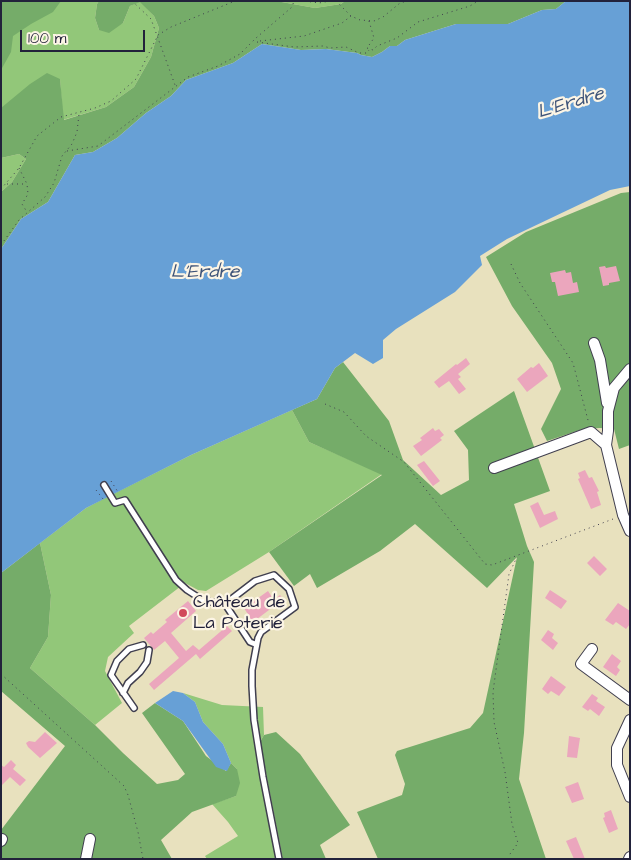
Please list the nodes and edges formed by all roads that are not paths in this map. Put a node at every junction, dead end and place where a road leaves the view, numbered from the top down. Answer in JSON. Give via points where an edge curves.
{"nodes":[{"id":1,"x":594,"y":343,"type":"dead end"},
{"id":2,"x":630,"y":369,"type":"edge"},
{"id":3,"x":608,"y":411,"type":"junction"},
{"id":4,"x":606,"y":445,"type":"junction"},
{"id":5,"x":494,"y":468,"type":"dead end"},
{"id":6,"x":104,"y":485,"type":"dead end"},
{"id":7,"x":625,"y":509,"type":"edge"},
{"id":8,"x":630,"y":531,"type":"edge"},
{"id":9,"x":224,"y":604,"type":"junction"},
{"id":10,"x":142,"y":644,"type":"dead end"},
{"id":11,"x":255,"y":644,"type":"junction"},
{"id":12,"x":592,"y":649,"type":"dead end"},
{"id":13,"x":149,"y":650,"type":"dead end"},
{"id":14,"x":123,"y":693,"type":"junction"},
{"id":15,"x":630,"y":700,"type":"edge"},
{"id":16,"x":134,"y":708,"type":"dead end"},
{"id":17,"x":630,"y":720,"type":"edge"},
{"id":18,"x":630,"y":797,"type":"edge"},
{"id":19,"x":90,"y":839,"type":"dead end"},
{"id":20,"x":86,"y":859,"type":"edge"},
{"id":21,"x":279,"y":859,"type":"edge"}],
"edges":[{"from":1,"to":3,"type":"street","via":[[607,392]]},
{"from":2,"to":3,"type":"street","via":[[614,388]]},
{"from":3,"to":4,"type":"street"},
{"from":4,"to":5,"type":"street","via":[[591,432]]},
{"from":4,"to":7,"type":"street"},
{"from":6,"to":9,"type":"lane","via":[[115,503],[125,500],[176,580],[204,601]]},
{"from":7,"to":8,"type":"street"},
{"from":9,"to":11,"type":"lane","via":[[250,642]]},
{"from":9,"to":11,"type":"lane","via":[[255,581],[274,575],[289,589],[295,607],[261,632]]},
{"from":10,"to":14,"type":"lane","via":[[128,650],[116,661],[111,675]]},
{"from":11,"to":21,"type":"lane","via":[[252,670],[254,720]]},
{"from":12,"to":15,"type":"street","via":[[581,664]]},
{"from":13,"to":14,"type":"lane","via":[[147,662]]},
{"from":14,"to":16,"type":"lane"},
{"from":17,"to":18,"type":"street","via":[[617,748],[617,765]]},
{"from":19,"to":20,"type":"street"}]}
